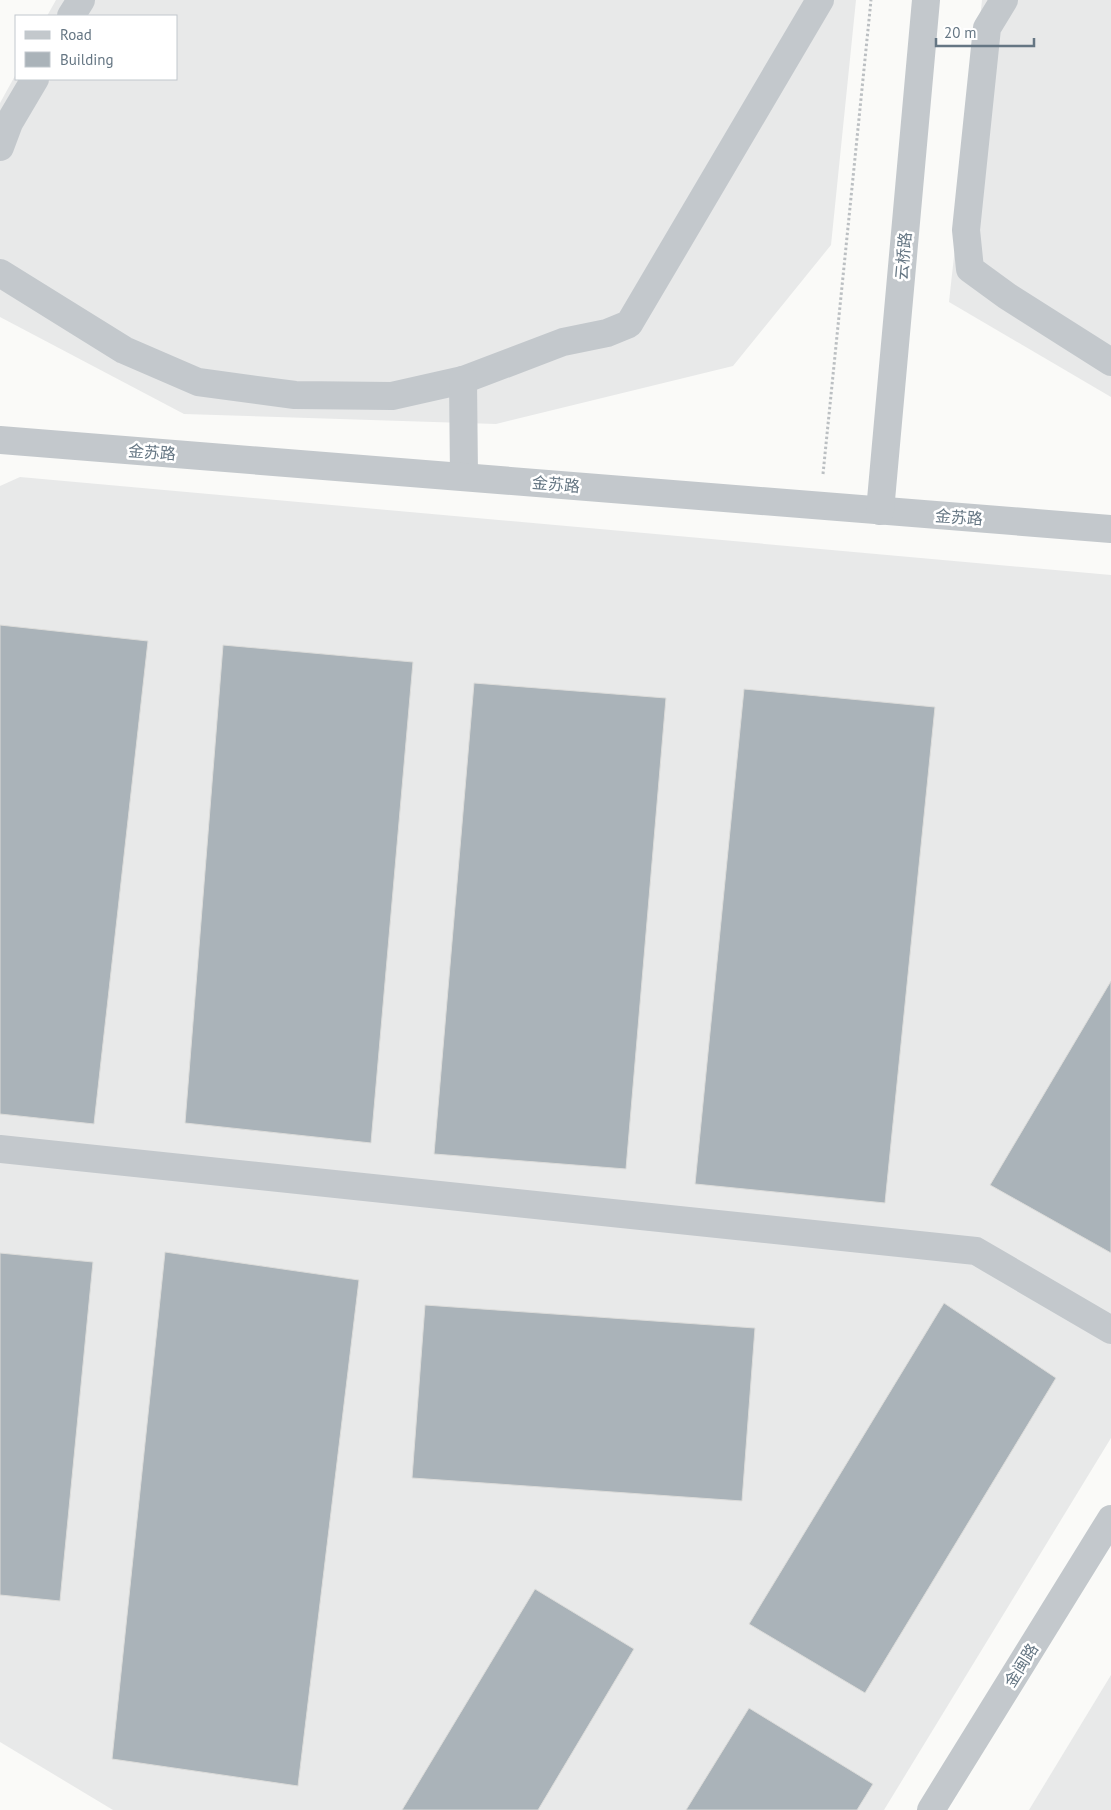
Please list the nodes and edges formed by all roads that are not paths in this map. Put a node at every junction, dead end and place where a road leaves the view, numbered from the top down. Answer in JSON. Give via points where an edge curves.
{"nodes":[{"id":1,"x":81,"y":0,"type":"edge"},
{"id":2,"x":820,"y":0,"type":"edge"},
{"id":3,"x":926,"y":0,"type":"edge"},
{"id":4,"x":1004,"y":0,"type":"edge"},
{"id":5,"x":72,"y":15,"type":"edge"},
{"id":6,"x":34,"y":80,"type":"edge"},
{"id":7,"x":0,"y":147,"type":"edge"},
{"id":8,"x":0,"y":273,"type":"edge"},
{"id":9,"x":1111,"y":362,"type":"edge"},
{"id":10,"x":462,"y":380,"type":"junction"},
{"id":11,"x":0,"y":440,"type":"edge"},
{"id":12,"x":464,"y":476,"type":"junction"},
{"id":13,"x":880,"y":511,"type":"junction"},
{"id":14,"x":1111,"y":529,"type":"edge"},
{"id":15,"x":0,"y":1148,"type":"edge"},
{"id":16,"x":1111,"y":1330,"type":"edge"},
{"id":17,"x":1111,"y":1519,"type":"edge"},
{"id":18,"x":932,"y":1810,"type":"edge"}],
"edges":[{"from":1,"to":5,"type":"street"},
{"from":2,"to":10,"type":"street","via":[[629,324],[607,333],[563,342]]},
{"from":3,"to":13,"type":"street","name":"云桥路"},
{"from":4,"to":9,"type":"street","via":[[987,28],[966,230],[970,269]]},
{"from":6,"to":7,"type":"street","via":[[9,123]]},
{"from":8,"to":10,"type":"street","via":[[124,350],[198,382],[296,395],[392,396]]},
{"from":10,"to":12,"type":"street"},
{"from":11,"to":12,"type":"street","name":"金苏路"},
{"from":12,"to":13,"type":"street","name":"金苏路"},
{"from":13,"to":14,"type":"street","name":"金苏路"},
{"from":15,"to":16,"type":"street","via":[[976,1251]]},
{"from":17,"to":18,"type":"street","name":"金闽路"}]}
